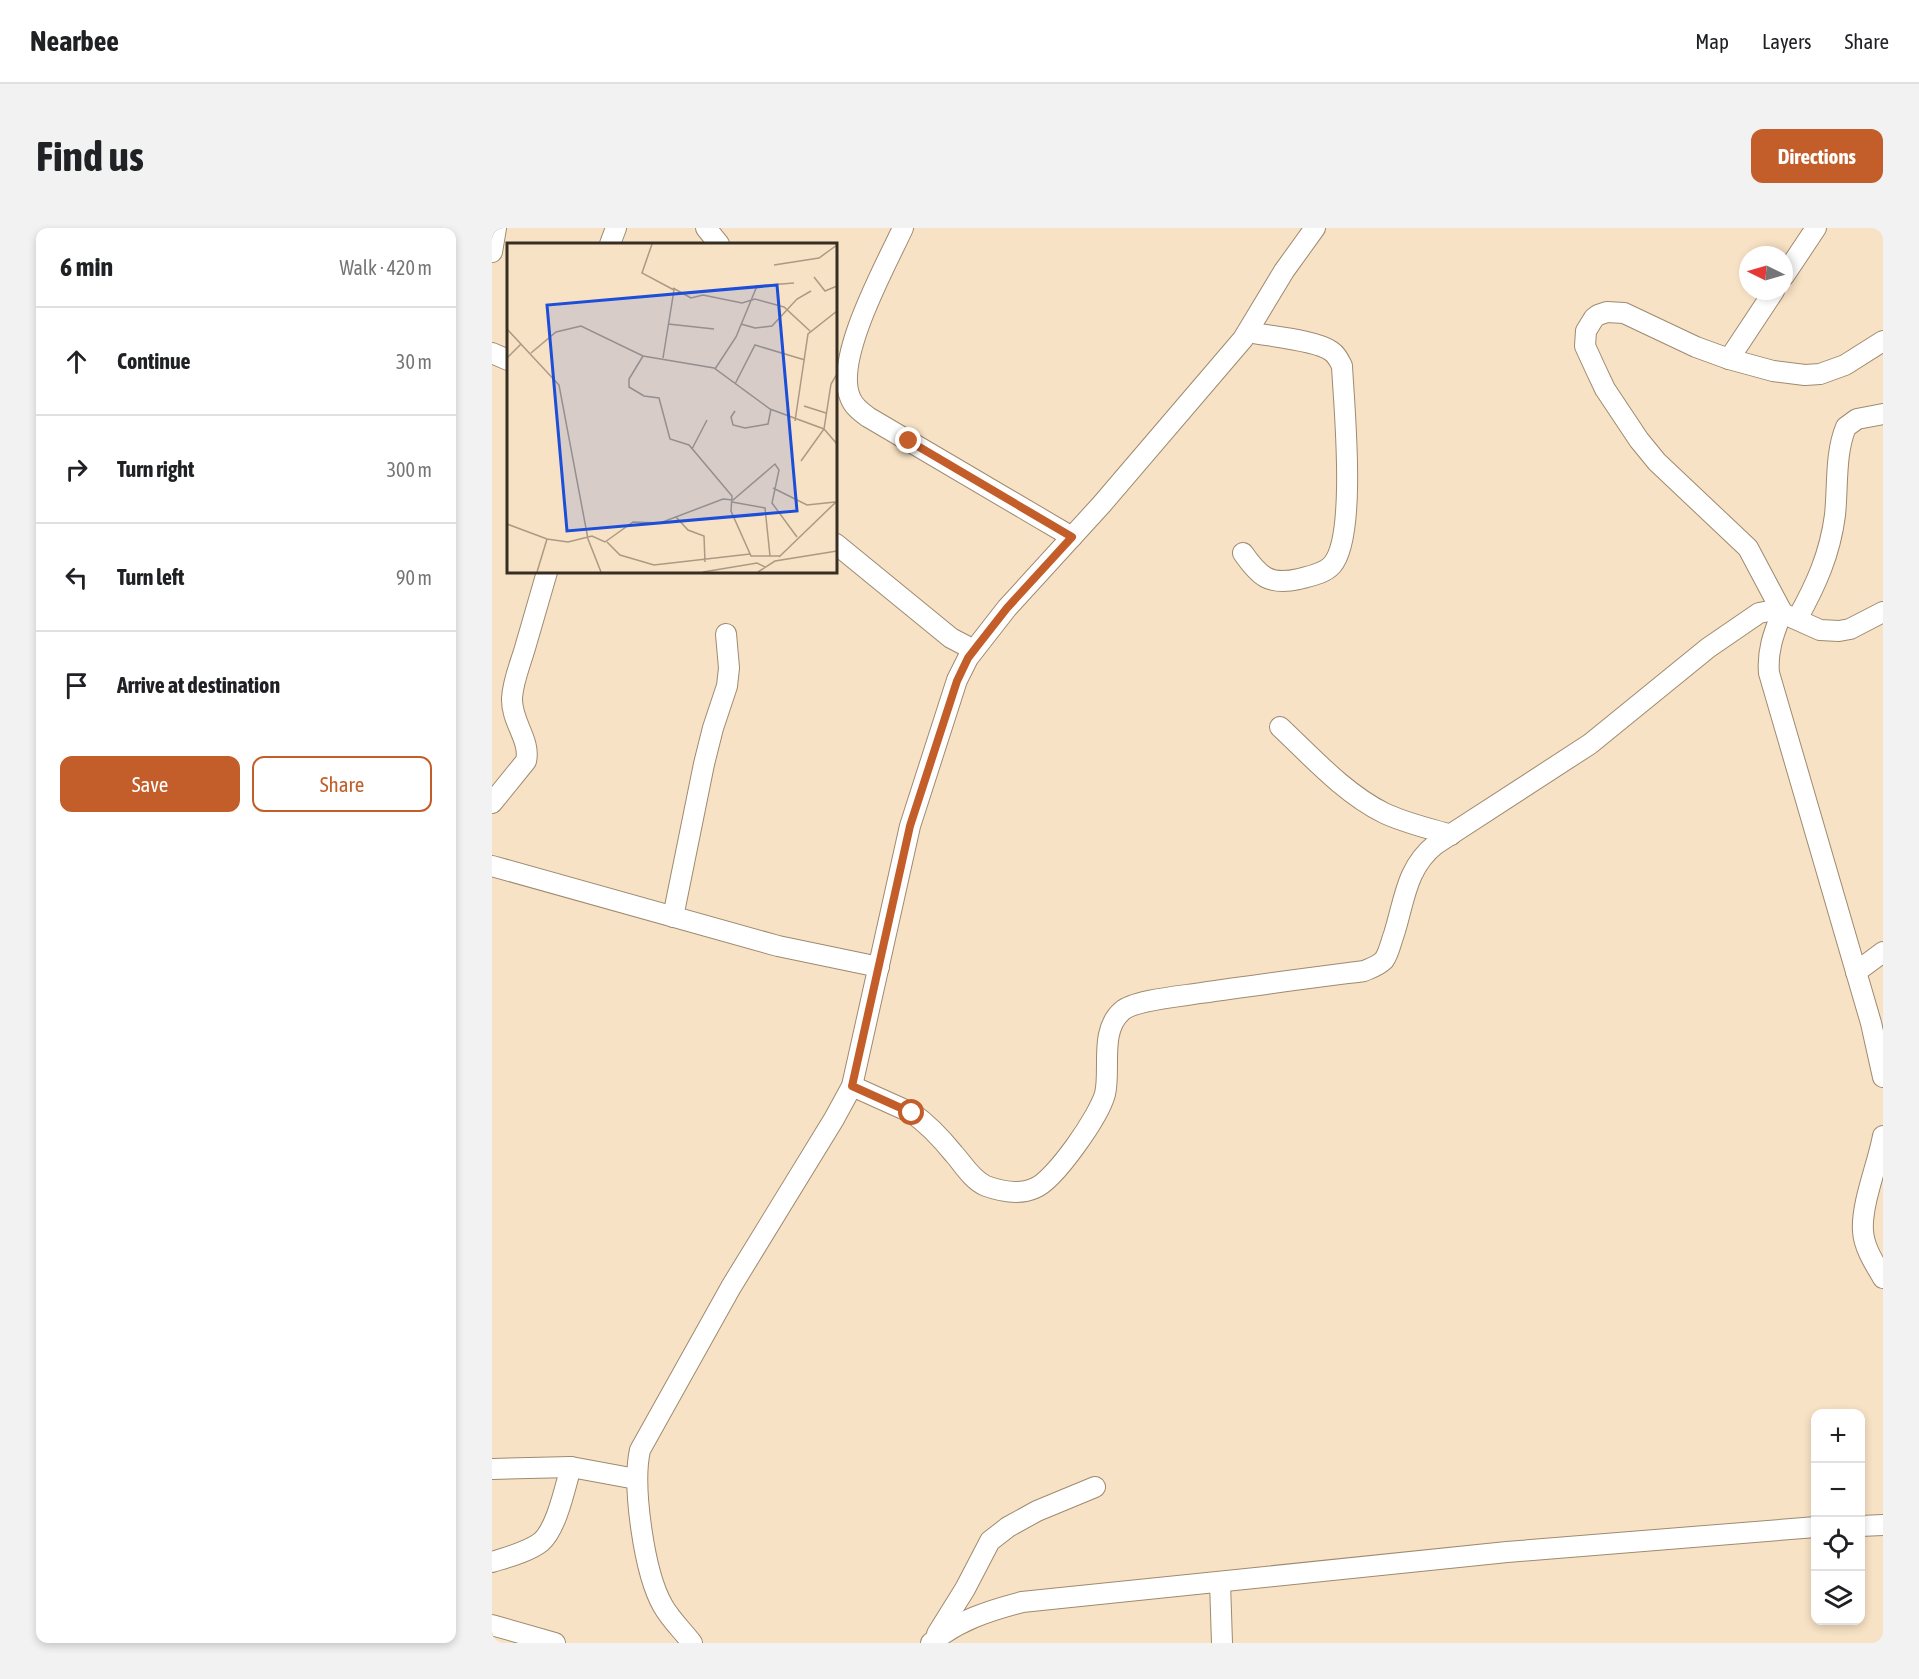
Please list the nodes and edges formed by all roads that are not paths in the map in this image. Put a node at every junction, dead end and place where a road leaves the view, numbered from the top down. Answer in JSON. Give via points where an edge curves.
{"nodes":[{"id":1,"x":496,"y":228,"type":"edge"},
{"id":2,"x":616,"y":228,"type":"edge"},
{"id":3,"x":706,"y":228,"type":"edge"},
{"id":4,"x":903,"y":228,"type":"edge"},
{"id":5,"x":1315,"y":228,"type":"edge"},
{"id":6,"x":1816,"y":228,"type":"edge"},
{"id":7,"x":610,"y":243,"type":"edge"},
{"id":8,"x":718,"y":243,"type":"edge"},
{"id":9,"x":492,"y":252,"type":"edge"},
{"id":10,"x":1793,"y":262,"type":"edge"},
{"id":11,"x":1768,"y":300,"type":"edge"},
{"id":12,"x":1248,"y":332,"type":"junction"},
{"id":13,"x":1883,"y":341,"type":"edge"},
{"id":14,"x":492,"y":353,"type":"edge"},
{"id":15,"x":1729,"y":359,"type":"junction"},
{"id":16,"x":507,"y":360,"type":"edge"},
{"id":17,"x":1883,"y":414,"type":"edge"},
{"id":18,"x":1072,"y":537,"type":"junction"},
{"id":19,"x":837,"y":545,"type":"edge"},
{"id":20,"x":1243,"y":553,"type":"dead end"},
{"id":21,"x":547,"y":573,"type":"edge"},
{"id":22,"x":1883,"y":612,"type":"edge"},
{"id":23,"x":1789,"y":616,"type":"junction"},
{"id":24,"x":726,"y":634,"type":"dead end"},
{"id":25,"x":974,"y":650,"type":"junction"},
{"id":26,"x":1280,"y":727,"type":"dead end"},
{"id":27,"x":492,"y":803,"type":"edge"},
{"id":28,"x":1450,"y":835,"type":"junction"},
{"id":29,"x":492,"y":866,"type":"edge"},
{"id":30,"x":674,"y":917,"type":"junction"},
{"id":31,"x":1883,"y":952,"type":"edge"},
{"id":32,"x":879,"y":967,"type":"junction"},
{"id":33,"x":1856,"y":972,"type":"junction"},
{"id":34,"x":1883,"y":1077,"type":"edge"},
{"id":35,"x":852,"y":1086,"type":"junction"},
{"id":36,"x":1883,"y":1136,"type":"edge"},
{"id":37,"x":1883,"y":1278,"type":"edge"},
{"id":38,"x":571,"y":1467,"type":"junction"},
{"id":39,"x":492,"y":1469,"type":"edge"},
{"id":40,"x":636,"y":1479,"type":"junction"},
{"id":41,"x":1095,"y":1487,"type":"dead end"},
{"id":42,"x":1883,"y":1525,"type":"edge"},
{"id":43,"x":1865,"y":1526,"type":"edge"},
{"id":44,"x":1811,"y":1527,"type":"edge"},
{"id":45,"x":492,"y":1562,"type":"edge"},
{"id":46,"x":1220,"y":1582,"type":"junction"},
{"id":47,"x":492,"y":1625,"type":"edge"},
{"id":48,"x":932,"y":1642,"type":"edge"},
{"id":49,"x":555,"y":1643,"type":"edge"},
{"id":50,"x":692,"y":1643,"type":"edge"},
{"id":51,"x":1222,"y":1643,"type":"edge"}],
"edges":[{"from":1,"to":9,"type":"street"},
{"from":2,"to":7,"type":"street"},
{"from":3,"to":8,"type":"street"},
{"from":4,"to":18,"type":"street","via":[[855,338],[846,382],[850,397],[868,417]]},
{"from":5,"to":12,"type":"street"},
{"from":6,"to":10,"type":"street"},
{"from":11,"to":15,"type":"street"},
{"from":12,"to":18,"type":"street"},
{"from":12,"to":20,"type":"street","via":[[1318,345],[1338,357],[1342,366],[1348,489],[1338,555],[1322,572],[1274,581],[1259,574]]},
{"from":13,"to":15,"type":"street","via":[[1845,365],[1820,374],[1791,374]]},
{"from":14,"to":16,"type":"street"},
{"from":15,"to":23,"type":"street","via":[[1624,313],[1598,315],[1588,324],[1584,336],[1605,389],[1639,440],[1748,548]]},
{"from":17,"to":23,"type":"street","via":[[1857,419],[1844,431],[1829,549],[1821,574]]},
{"from":18,"to":25,"type":"street"},
{"from":19,"to":25,"type":"street","via":[[951,638]]},
{"from":21,"to":27,"type":"street","via":[[513,688],[512,710],[526,744],[526,761]]},
{"from":22,"to":23,"type":"street","via":[[1839,631],[1820,630]]},
{"from":23,"to":28,"type":"street","via":[[1769,610],[1759,613],[1708,648],[1590,744]]},
{"from":23,"to":33,"type":"street","via":[[1770,647],[1769,673]]},
{"from":24,"to":30,"type":"street","via":[[727,686],[712,728]]},
{"from":25,"to":32,"type":"street","via":[[954,691],[910,826]]},
{"from":26,"to":28,"type":"street","via":[[1371,805]]},
{"from":28,"to":35,"type":"street","via":[[1423,854],[1415,867],[1390,947],[1377,966],[1174,997],[1122,1011],[1108,1040],[1107,1084],[1102,1103],[1056,1172],[1036,1188],[1013,1192],[984,1185],[920,1118]]},
{"from":29,"to":30,"type":"street"},
{"from":30,"to":32,"type":"street","via":[[778,946]]},
{"from":31,"to":33,"type":"street"},
{"from":32,"to":35,"type":"street"},
{"from":33,"to":34,"type":"street"},
{"from":35,"to":40,"type":"street","via":[[649,1433],[640,1450]]},
{"from":36,"to":37,"type":"street","via":[[1864,1212],[1863,1233]]},
{"from":38,"to":39,"type":"street"},
{"from":38,"to":40,"type":"street"},
{"from":38,"to":45,"type":"street","via":[[545,1538]]},
{"from":40,"to":50,"type":"street","via":[[653,1582],[662,1604]]},
{"from":41,"to":48,"type":"street","via":[[1037,1512],[990,1541]]},
{"from":42,"to":43,"type":"street"},
{"from":44,"to":46,"type":"street","via":[[1507,1552]]},
{"from":46,"to":48,"type":"street","via":[[1022,1602],[984,1612],[953,1626]]},
{"from":46,"to":51,"type":"street"},
{"from":47,"to":49,"type":"street"}]}
